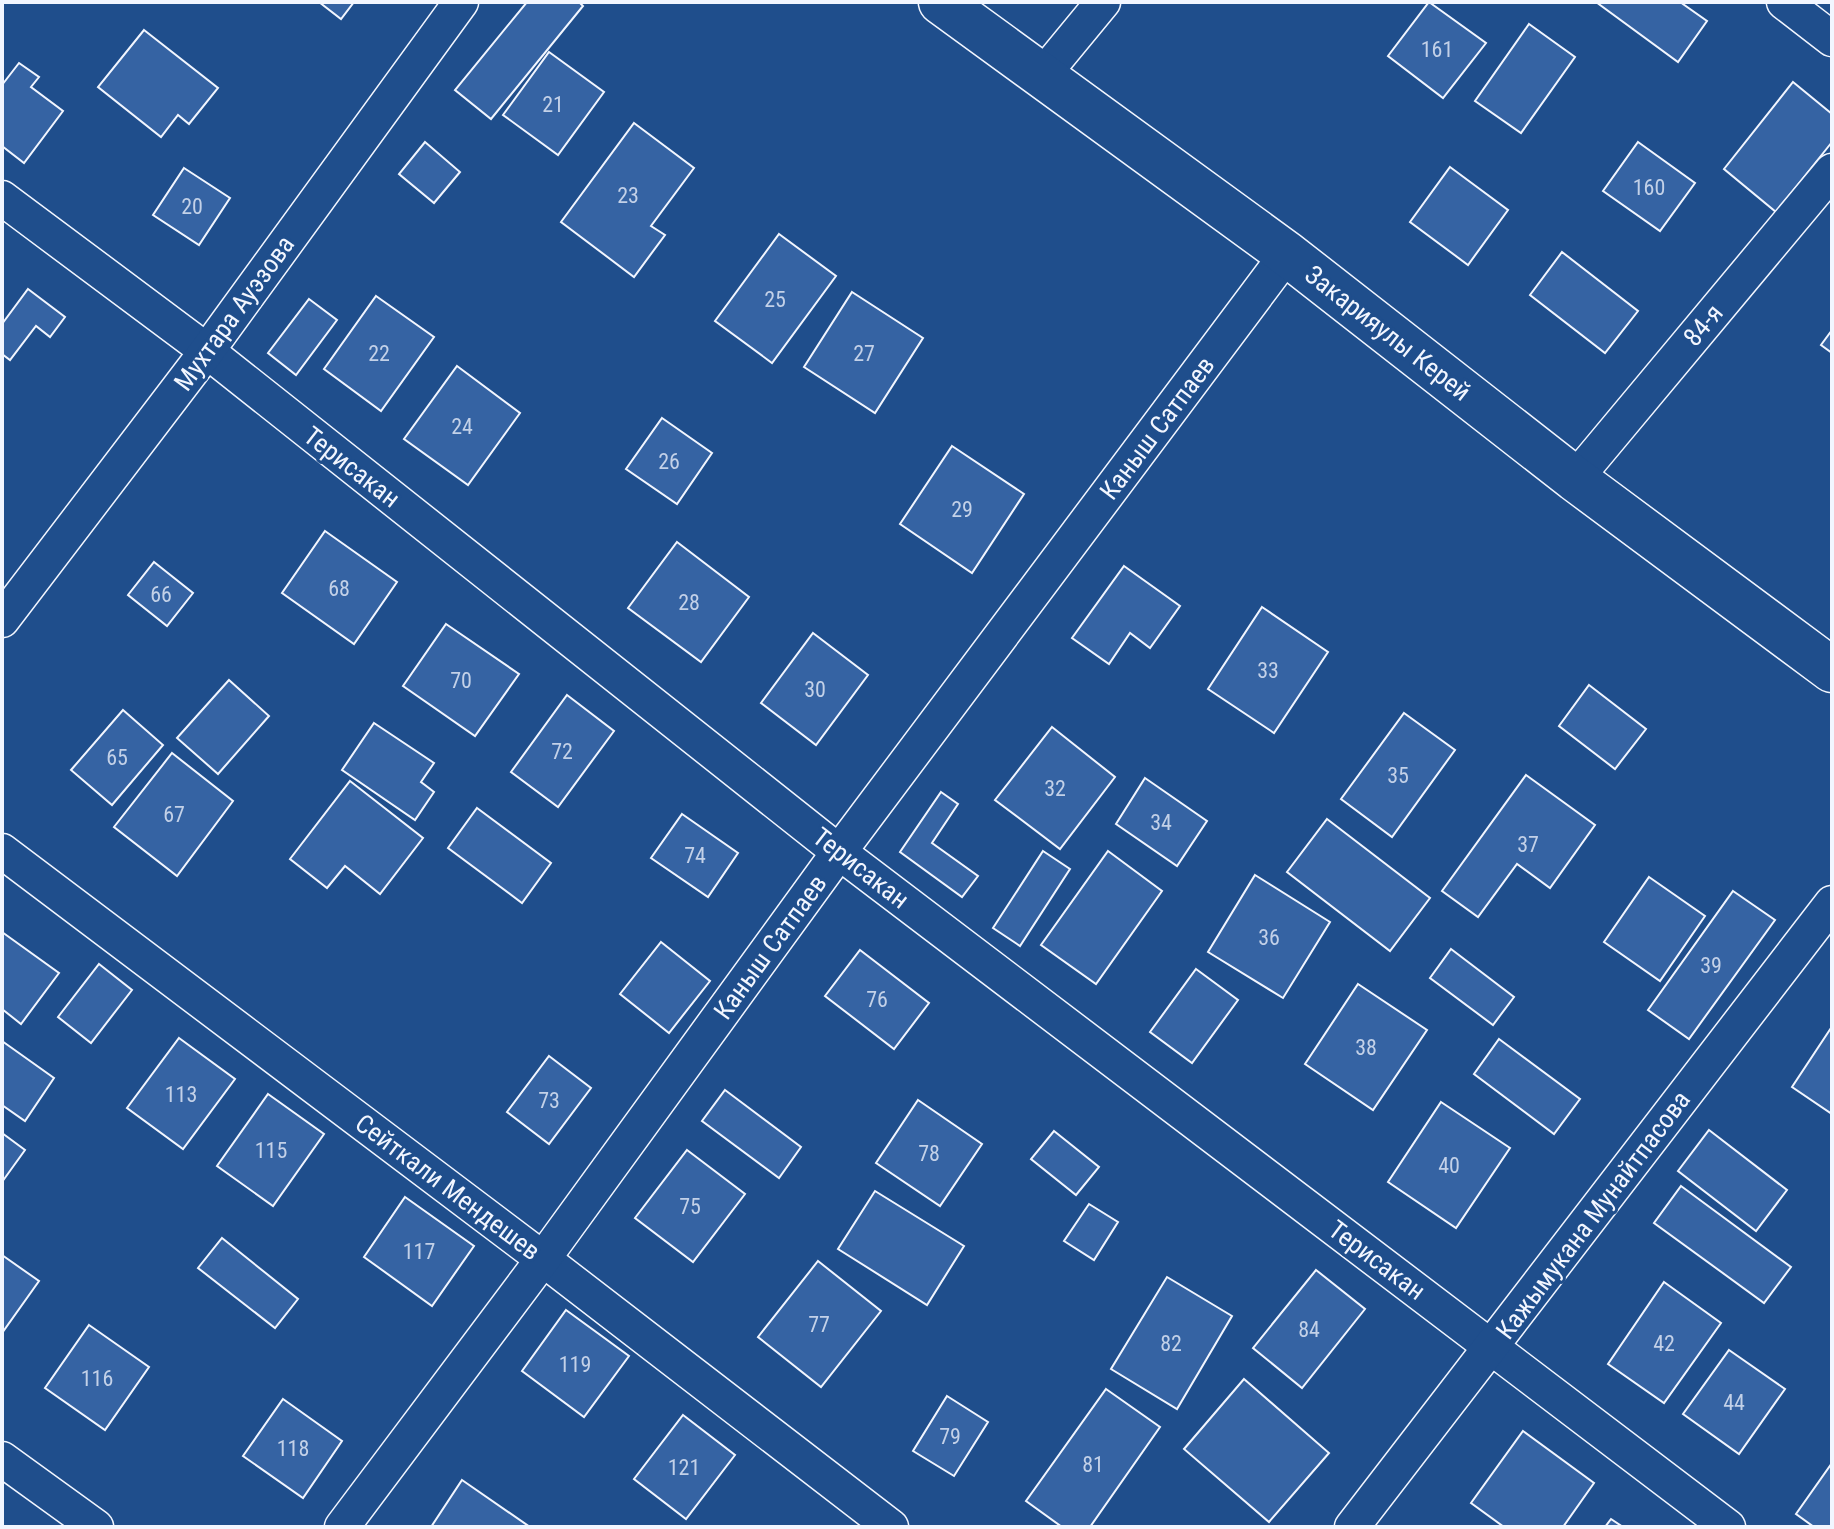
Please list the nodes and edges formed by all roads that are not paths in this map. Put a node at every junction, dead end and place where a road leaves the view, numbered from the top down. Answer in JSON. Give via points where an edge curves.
{"nodes":[{"id":1,"x":461,"y":2,"type":"edge"},
{"id":2,"x":941,"y":2,"type":"edge"},
{"id":3,"x":1103,"y":2,"type":"edge"},
{"id":4,"x":1784,"y":2,"type":"edge"},
{"id":5,"x":1832,"y":39,"type":"edge"},
{"id":6,"x":1042,"y":76,"type":"junction"},
{"id":7,"x":1832,"y":171,"type":"edge"},
{"id":8,"x":2,"y":198,"type":"edge"},
{"id":9,"x":1287,"y":254,"type":"junction"},
{"id":10,"x":207,"y":351,"type":"junction"},
{"id":11,"x":1575,"y":479,"type":"junction"},
{"id":12,"x":2,"y":620,"type":"edge"},
{"id":13,"x":1832,"y":670,"type":"edge"},
{"id":14,"x":2,"y":851,"type":"edge"},
{"id":15,"x":839,"y":852,"type":"junction"},
{"id":16,"x":1832,"y":903,"type":"edge"},
{"id":17,"x":543,"y":1259,"type":"junction"},
{"id":18,"x":1492,"y":1347,"type":"junction"},
{"id":19,"x":2,"y":1459,"type":"edge"},
{"id":20,"x":96,"y":1527,"type":"edge"},
{"id":21,"x":342,"y":1527,"type":"edge"},
{"id":22,"x":891,"y":1527,"type":"edge"},
{"id":23,"x":1352,"y":1527,"type":"edge"},
{"id":24,"x":1728,"y":1527,"type":"edge"}],
"edges":[{"from":1,"to":10,"type":"street","name":"Мухтара Ауэзова"},
{"from":2,"to":6,"type":"highway","name":"Закарияулы Керей"},
{"from":3,"to":6,"type":"street"},
{"from":4,"to":5,"type":"street"},
{"from":6,"to":9,"type":"highway","name":"Закарияулы Керей"},
{"from":7,"to":11,"type":"street","name":"84-я"},
{"from":8,"to":10,"type":"street","name":"Терисакан"},
{"from":9,"to":11,"type":"highway","name":"Закарияулы Керей"},
{"from":9,"to":15,"type":"street","name":"Каныш Сатпаев"},
{"from":10,"to":12,"type":"street","name":"Мухтара Ауэзова"},
{"from":10,"to":15,"type":"street","name":"Терисакан"},
{"from":11,"to":13,"type":"highway","name":"Закарияулы Керей"},
{"from":14,"to":17,"type":"street","name":"Сейткали Мендешев"},
{"from":15,"to":17,"type":"street","name":"Каныш Сатпаев"},
{"from":15,"to":18,"type":"street","name":"Терисакан"},
{"from":16,"to":18,"type":"street","name":"Кажымукана Мунайтпасова"},
{"from":17,"to":21,"type":"street","name":"Каныш Сатпаев"},
{"from":17,"to":22,"type":"street","name":"Сейткали Мендешев"},
{"from":18,"to":23,"type":"street","name":"Кажымукана Мунайтпасова"},
{"from":18,"to":24,"type":"street","name":"Терисакан"},
{"from":19,"to":20,"type":"street"}]}
